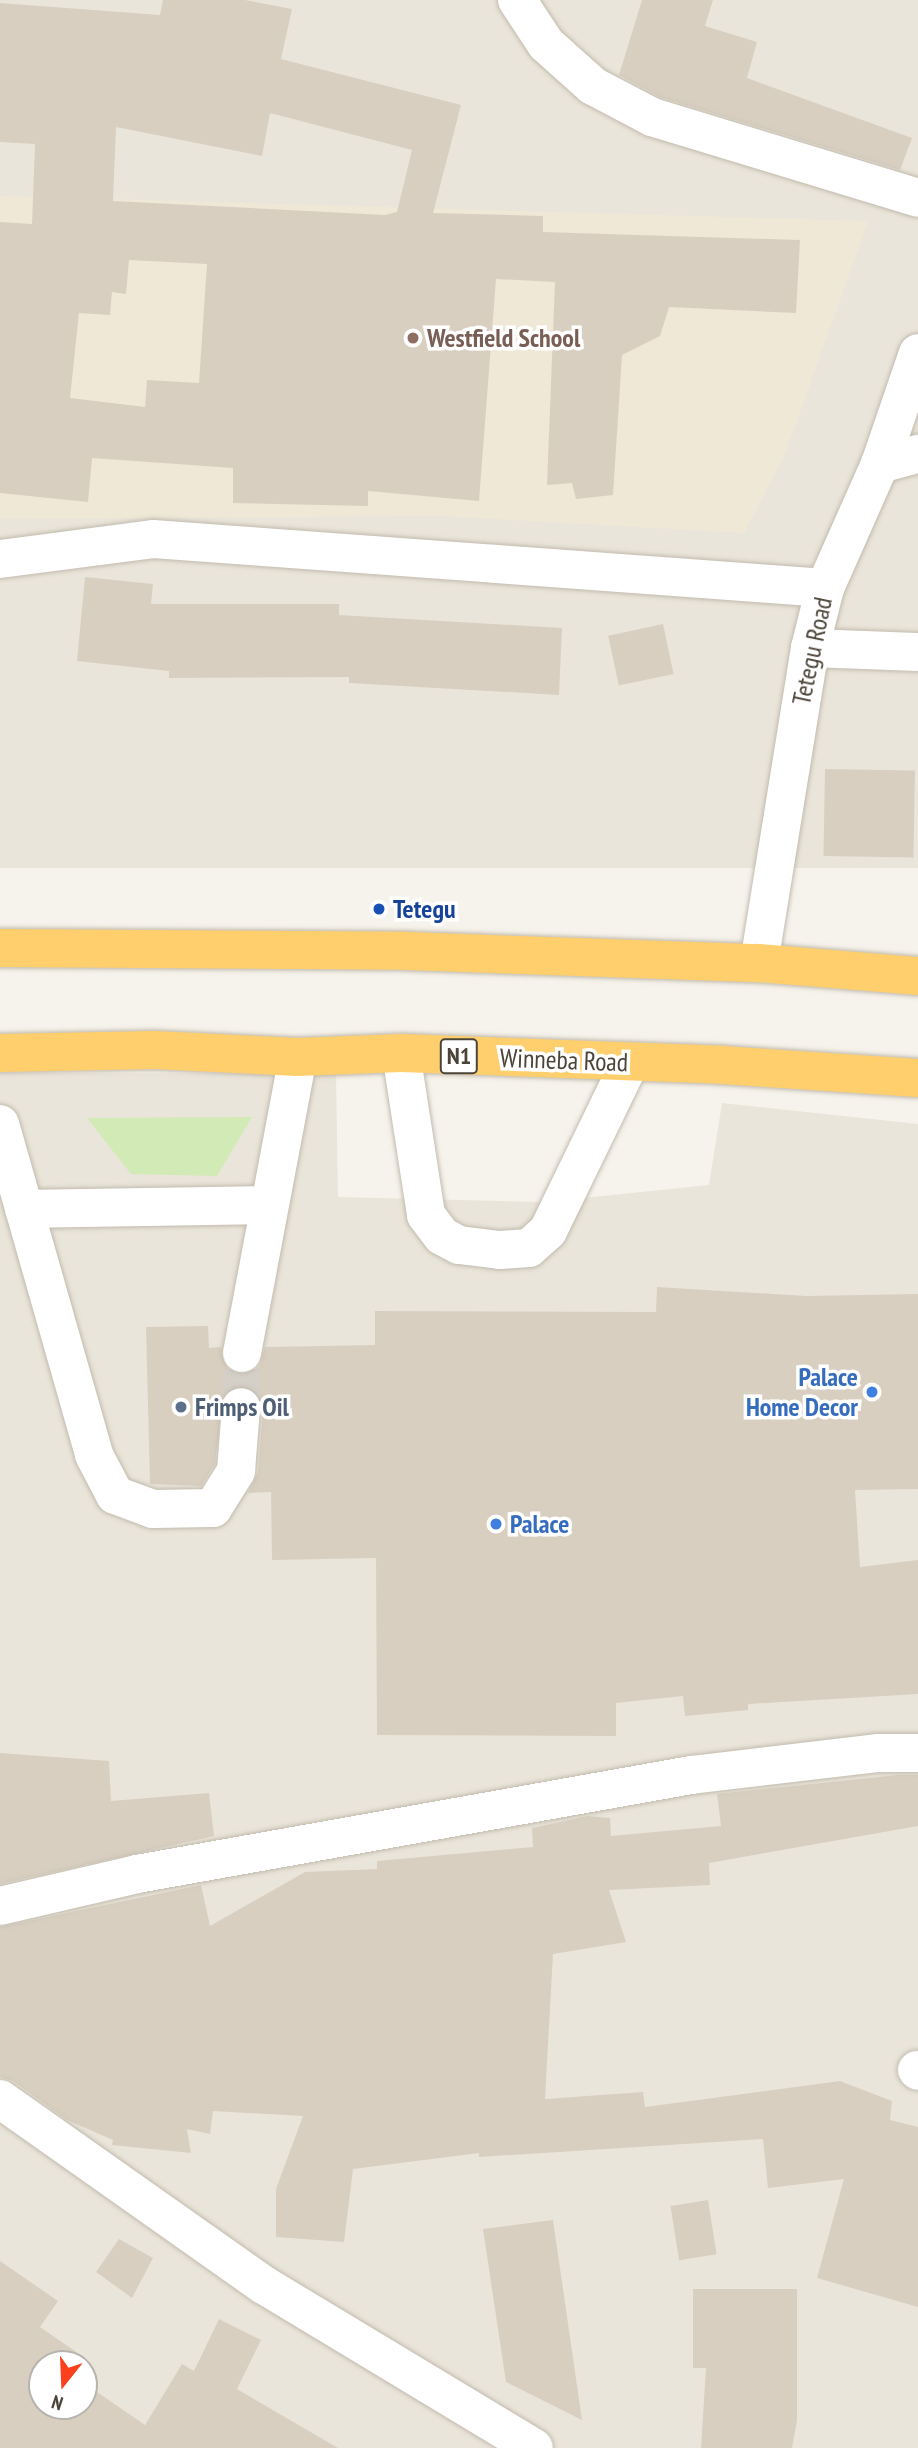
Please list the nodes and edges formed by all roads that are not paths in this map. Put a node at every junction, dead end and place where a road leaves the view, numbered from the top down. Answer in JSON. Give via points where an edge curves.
{"nodes":[{"id":1,"x":517,"y":0,"type":"edge"},
{"id":2,"x":918,"y":198,"type":"edge"},
{"id":3,"x":918,"y":353,"type":"edge"},
{"id":4,"x":918,"y":454,"type":"edge"},
{"id":5,"x":880,"y":464,"type":"junction"},
{"id":6,"x":0,"y":559,"type":"edge"},
{"id":7,"x":825,"y":588,"type":"junction"},
{"id":8,"x":810,"y":649,"type":"junction"},
{"id":9,"x":918,"y":652,"type":"edge"},
{"id":10,"x":0,"y":948,"type":"edge"},
{"id":11,"x":760,"y":963,"type":"junction"},
{"id":12,"x":918,"y":976,"type":"edge"},
{"id":13,"x":0,"y":1052,"type":"edge"},
{"id":14,"x":401,"y":1053,"type":"junction"},
{"id":15,"x":298,"y":1057,"type":"junction"},
{"id":16,"x":631,"y":1062,"type":"junction"},
{"id":17,"x":918,"y":1078,"type":"edge"},
{"id":18,"x":0,"y":1124,"type":"edge"},
{"id":19,"x":268,"y":1205,"type":"junction"},
{"id":20,"x":24,"y":1209,"type":"junction"},
{"id":21,"x":242,"y":1353,"type":"tunnel mouth"},
{"id":22,"x":241,"y":1407,"type":"tunnel mouth"},
{"id":23,"x":918,"y":1753,"type":"edge"},
{"id":24,"x":0,"y":1906,"type":"edge"},
{"id":25,"x":0,"y":2099,"type":"edge"},
{"id":26,"x":534,"y":2448,"type":"edge"}],
"edges":[{"from":1,"to":2,"type":"street","via":[[546,44],[593,86],[652,117]]},
{"from":3,"to":5,"type":"street","name":"Tetegu Road"},
{"from":4,"to":5,"type":"street"},
{"from":5,"to":7,"type":"street","name":"Tetegu Road"},
{"from":6,"to":7,"type":"street","via":[[153,539]]},
{"from":7,"to":8,"type":"street","name":"Tetegu Road"},
{"from":8,"to":9,"type":"street"},
{"from":8,"to":11,"type":"street","name":"Tetegu Road"},
{"from":10,"to":11,"type":"highway","via":[[407,951]]},
{"from":11,"to":12,"type":"highway"},
{"from":13,"to":15,"type":"highway","name":"Winneba Road","number":"N1","via":[[154,1050]]},
{"from":14,"to":15,"type":"highway","name":"Winneba Road","number":"N1"},
{"from":14,"to":16,"type":"highway","name":"Winneba Road","number":"N1"},
{"from":14,"to":16,"type":"street","via":[[426,1215],[442,1236],[459,1245],[500,1250],[529,1248],[548,1231]]},
{"from":15,"to":19,"type":"street"},
{"from":16,"to":17,"type":"highway","name":"Winneba Road","number":"N1"},
{"from":18,"to":20,"type":"street"},
{"from":19,"to":20,"type":"street"},
{"from":19,"to":21,"type":"street"},
{"from":20,"to":22,"type":"street","via":[[94,1455],[115,1495],[153,1509],[213,1508],[236,1471]]},
{"from":23,"to":24,"type":"street","via":[[879,1753],[691,1776],[137,1874]]},
{"from":25,"to":26,"type":"street","via":[[264,2285]]}]}
